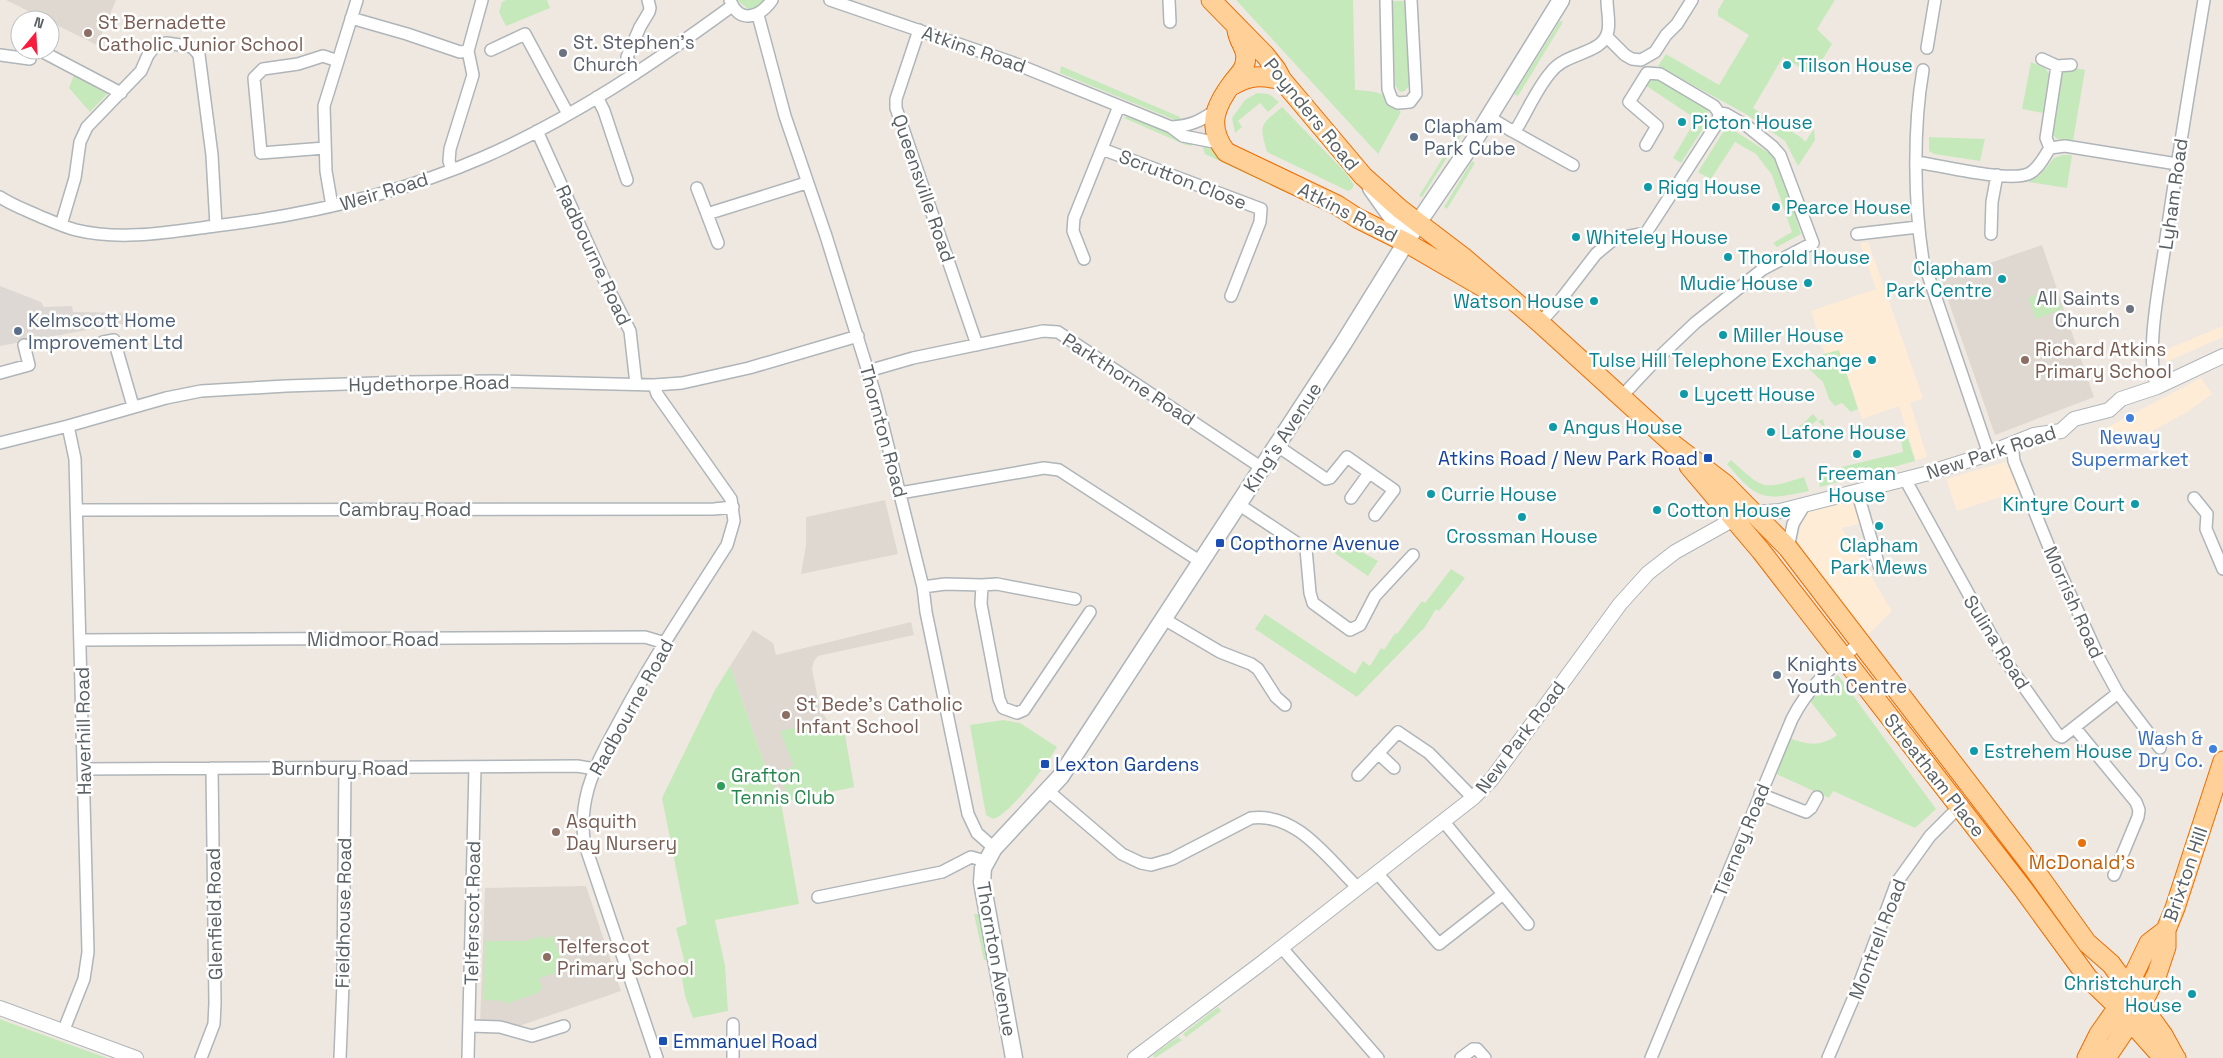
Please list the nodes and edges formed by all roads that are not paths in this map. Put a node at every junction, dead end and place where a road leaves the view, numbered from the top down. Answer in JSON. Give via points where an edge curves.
{"nodes":[{"id":1,"x":357,"y":0,"type":"edge"},
{"id":2,"x":482,"y":0,"type":"edge"},
{"id":3,"x":648,"y":0,"type":"edge"},
{"id":4,"x":772,"y":0,"type":"edge"},
{"id":5,"x":830,"y":0,"type":"edge"},
{"id":6,"x":1169,"y":0,"type":"edge"},
{"id":7,"x":1211,"y":0,"type":"edge"},
{"id":8,"x":1386,"y":0,"type":"edge"},
{"id":9,"x":1411,"y":0,"type":"edge"},
{"id":10,"x":1561,"y":0,"type":"edge"},
{"id":11,"x":1607,"y":0,"type":"edge"},
{"id":12,"x":1692,"y":0,"type":"edge"},
{"id":13,"x":1935,"y":0,"type":"edge"},
{"id":14,"x":2204,"y":0,"type":"edge"},
{"id":15,"x":731,"y":3,"type":"edge"},
{"id":16,"x":758,"y":15,"type":"junction"},
{"id":17,"x":351,"y":18,"type":"junction"},
{"id":18,"x":1170,"y":22,"type":"dead end"},
{"id":19,"x":1236,"y":28,"type":"junction"},
{"id":20,"x":919,"y":30,"type":"junction"},
{"id":21,"x":1606,"y":37,"type":"junction"},
{"id":22,"x":1927,"y":48,"type":"dead end"},
{"id":23,"x":491,"y":50,"type":"dead end"},
{"id":24,"x":468,"y":51,"type":"junction"},
{"id":25,"x":2042,"y":59,"type":"dead end"},
{"id":26,"x":58,"y":60,"type":"edge"},
{"id":27,"x":338,"y":61,"type":"junction"},
{"id":28,"x":2071,"y":65,"type":"dead end"},
{"id":29,"x":2057,"y":66,"type":"junction"},
{"id":30,"x":1923,"y":70,"type":"dead end"},
{"id":31,"x":636,"y":74,"type":"junction"},
{"id":32,"x":1282,"y":80,"type":"junction"},
{"id":33,"x":1230,"y":87,"type":"junction"},
{"id":34,"x":121,"y":93,"type":"junction"},
{"id":35,"x":597,"y":97,"type":"junction"},
{"id":36,"x":1119,"y":106,"type":"junction"},
{"id":37,"x":1216,"y":110,"type":"junction"},
{"id":38,"x":1719,"y":113,"type":"junction"},
{"id":39,"x":568,"y":114,"type":"junction"},
{"id":40,"x":1489,"y":117,"type":"junction"},
{"id":41,"x":1171,"y":127,"type":"junction"},
{"id":42,"x":537,"y":131,"type":"junction"},
{"id":43,"x":1512,"y":131,"type":"junction"},
{"id":44,"x":1219,"y":143,"type":"junction"},
{"id":45,"x":1646,"y":145,"type":"dead end"},
{"id":46,"x":325,"y":148,"type":"junction"},
{"id":47,"x":2050,"y":148,"type":"junction"},
{"id":48,"x":1102,"y":149,"type":"junction"},
{"id":49,"x":1917,"y":162,"type":"junction"},
{"id":50,"x":2177,"y":164,"type":"junction"},
{"id":51,"x":1573,"y":165,"type":"dead end"},
{"id":52,"x":452,"y":170,"type":"junction"},
{"id":53,"x":1997,"y":175,"type":"junction"},
{"id":54,"x":1363,"y":176,"type":"junction"},
{"id":55,"x":627,"y":180,"type":"dead end"},
{"id":56,"x":806,"y":183,"type":"junction"},
{"id":57,"x":697,"y":188,"type":"dead end"},
{"id":58,"x":0,"y":197,"type":"edge"},
{"id":59,"x":332,"y":206,"type":"junction"},
{"id":60,"x":707,"y":214,"type":"junction"},
{"id":61,"x":1418,"y":223,"type":"junction"},
{"id":62,"x":61,"y":225,"type":"junction"},
{"id":63,"x":216,"y":226,"type":"junction"},
{"id":64,"x":1918,"y":227,"type":"junction"},
{"id":65,"x":1857,"y":234,"type":"dead end"},
{"id":66,"x":1992,"y":234,"type":"dead end"},
{"id":67,"x":718,"y":243,"type":"dead end"},
{"id":68,"x":1407,"y":243,"type":"junction"},
{"id":69,"x":1084,"y":259,"type":"dead end"},
{"id":70,"x":1231,"y":296,"type":"dead end"},
{"id":71,"x":1522,"y":309,"type":"junction"},
{"id":72,"x":1540,"y":323,"type":"junction"},
{"id":73,"x":858,"y":336,"type":"junction"},
{"id":74,"x":103,"y":342,"type":"dead end"},
{"id":75,"x":24,"y":345,"type":"dead end"},
{"id":76,"x":977,"y":345,"type":"junction"},
{"id":77,"x":2223,"y":356,"type":"edge"},
{"id":78,"x":868,"y":371,"type":"junction"},
{"id":79,"x":0,"y":373,"type":"edge"},
{"id":80,"x":636,"y":384,"type":"junction"},
{"id":81,"x":654,"y":385,"type":"junction"},
{"id":82,"x":2157,"y":387,"type":"junction"},
{"id":83,"x":1622,"y":396,"type":"junction"},
{"id":84,"x":133,"y":406,"type":"junction"},
{"id":85,"x":68,"y":426,"type":"junction"},
{"id":86,"x":0,"y":443,"type":"edge"},
{"id":87,"x":2012,"y":444,"type":"junction"},
{"id":88,"x":1276,"y":445,"type":"junction"},
{"id":89,"x":1989,"y":454,"type":"junction"},
{"id":90,"x":1262,"y":468,"type":"junction"},
{"id":91,"x":1369,"y":473,"type":"junction"},
{"id":92,"x":1905,"y":479,"type":"junction"},
{"id":93,"x":1857,"y":491,"type":"junction"},
{"id":94,"x":900,"y":493,"type":"junction"},
{"id":95,"x":1351,"y":498,"type":"dead end"},
{"id":96,"x":2194,"y":498,"type":"dead end"},
{"id":97,"x":1238,"y":504,"type":"junction"},
{"id":98,"x":1805,"y":504,"type":"junction"},
{"id":99,"x":733,"y":507,"type":"junction"},
{"id":100,"x":77,"y":510,"type":"junction"},
{"id":101,"x":1745,"y":513,"type":"junction"},
{"id":102,"x":1375,"y":515,"type":"dead end"},
{"id":103,"x":1788,"y":548,"type":"junction"},
{"id":104,"x":1413,"y":555,"type":"dead end"},
{"id":105,"x":1201,"y":562,"type":"junction"},
{"id":106,"x":1879,"y":566,"type":"dead end"},
{"id":107,"x":2223,"y":568,"type":"edge"},
{"id":108,"x":982,"y":585,"type":"junction"},
{"id":109,"x":923,"y":587,"type":"junction"},
{"id":110,"x":1075,"y":599,"type":"dead end"},
{"id":111,"x":1090,"y":612,"type":"dead end"},
{"id":112,"x":1164,"y":619,"type":"junction"},
{"id":113,"x":81,"y":640,"type":"junction"},
{"id":114,"x":1861,"y":642,"type":"junction"},
{"id":115,"x":665,"y":643,"type":"junction"},
{"id":116,"x":1843,"y":657,"type":"junction"},
{"id":117,"x":2118,"y":693,"type":"junction"},
{"id":118,"x":1285,"y":705,"type":"dead end"},
{"id":119,"x":2075,"y":728,"type":"junction"},
{"id":120,"x":2160,"y":748,"type":"dead end"},
{"id":121,"x":1378,"y":753,"type":"junction"},
{"id":122,"x":2223,"y":761,"type":"edge"},
{"id":123,"x":475,"y":767,"type":"junction"},
{"id":124,"x":212,"y":768,"type":"junction"},
{"id":125,"x":345,"y":768,"type":"junction"},
{"id":126,"x":1394,"y":768,"type":"dead end"},
{"id":127,"x":84,"y":769,"type":"junction"},
{"id":128,"x":595,"y":769,"type":"junction"},
{"id":129,"x":1358,"y":775,"type":"dead end"},
{"id":130,"x":1048,"y":790,"type":"junction"},
{"id":131,"x":1760,"y":794,"type":"junction"},
{"id":132,"x":1817,"y":797,"type":"dead end"},
{"id":133,"x":1473,"y":798,"type":"junction"},
{"id":134,"x":1959,"y":806,"type":"junction"},
{"id":135,"x":1444,"y":822,"type":"junction"},
{"id":136,"x":989,"y":854,"type":"junction"},
{"id":137,"x":1378,"y":874,"type":"junction"},
{"id":138,"x":2114,"y":875,"type":"dead end"},
{"id":139,"x":1358,"y":888,"type":"junction"},
{"id":140,"x":1503,"y":894,"type":"junction"},
{"id":141,"x":818,"y":897,"type":"dead end"},
{"id":142,"x":1528,"y":924,"type":"dead end"},
{"id":143,"x":2166,"y":930,"type":"junction"},
{"id":144,"x":2086,"y":943,"type":"junction"},
{"id":145,"x":1281,"y":946,"type":"junction"},
{"id":146,"x":2128,"y":988,"type":"junction"},
{"id":147,"x":0,"y":1008,"type":"edge"},
{"id":148,"x":2130,"y":1011,"type":"junction"},
{"id":149,"x":733,"y":1024,"type":"dead end"},
{"id":150,"x":470,"y":1026,"type":"junction"},
{"id":151,"x":564,"y":1026,"type":"dead end"},
{"id":152,"x":63,"y":1032,"type":"junction"},
{"id":153,"x":136,"y":1058,"type":"edge"},
{"id":154,"x":201,"y":1058,"type":"edge"},
{"id":155,"x":340,"y":1058,"type":"edge"},
{"id":156,"x":468,"y":1058,"type":"edge"},
{"id":157,"x":657,"y":1058,"type":"edge"},
{"id":158,"x":733,"y":1058,"type":"edge"},
{"id":159,"x":1014,"y":1058,"type":"edge"},
{"id":160,"x":1135,"y":1058,"type":"edge"},
{"id":161,"x":1378,"y":1058,"type":"edge"},
{"id":162,"x":1462,"y":1058,"type":"edge"},
{"id":163,"x":1485,"y":1058,"type":"edge"},
{"id":164,"x":1651,"y":1058,"type":"edge"},
{"id":165,"x":1828,"y":1058,"type":"edge"},
{"id":166,"x":2087,"y":1058,"type":"edge"},
{"id":167,"x":2106,"y":1058,"type":"edge"},
{"id":168,"x":2175,"y":1058,"type":"edge"}],
"edges":[{"from":1,"to":17,"type":"street"},
{"from":2,"to":24,"type":"street"},
{"from":3,"to":31,"type":"street","via":[[649,12],[627,57]]},
{"from":4,"to":16,"type":"street"},
{"from":5,"to":20,"type":"street","name":"Atkins Road"},
{"from":6,"to":18,"type":"street"},
{"from":7,"to":19,"type":"highway","name":"Poynders Road"},
{"from":8,"to":9,"type":"street","via":[[1388,90],[1392,100],[1404,103],[1410,102],[1416,94]]},
{"from":10,"to":40,"type":"main road","name":"King's Avenue"},
{"from":11,"to":21,"type":"street","via":[[1609,27]]},
{"from":12,"to":21,"type":"street","via":[[1655,52],[1641,60],[1625,55]]},
{"from":13,"to":22,"type":"street"},
{"from":14,"to":50,"type":"street","name":"Lyham Road"},
{"from":15,"to":16,"type":"street","via":[[743,15]]},
{"from":15,"to":31,"type":"street","name":"Weir Road"},
{"from":16,"to":56,"type":"street","name":"Thornton Road"},
{"from":17,"to":24,"type":"street","via":[[460,52]]},
{"from":17,"to":27,"type":"street"},
{"from":19,"to":32,"type":"highway","name":"Poynders Road","via":[[1265,55]]},
{"from":19,"to":33,"type":"highway","via":[[1246,54],[1244,67]]},
{"from":20,"to":36,"type":"street","name":"Atkins Road","via":[[1040,72]]},
{"from":20,"to":76,"type":"street","name":"Queensville Road","via":[[896,99],[896,108]]},
{"from":21,"to":43,"type":"street","via":[[1601,44],[1564,59],[1551,72]]},
{"from":23,"to":39,"type":"street","via":[[525,34]]},
{"from":24,"to":52,"type":"street","via":[[474,70],[450,149]]},
{"from":25,"to":29,"type":"street"},
{"from":26,"to":34,"type":"street"},
{"from":27,"to":46,"type":"street","via":[[324,106]]},
{"from":27,"to":46,"type":"street","via":[[323,56],[298,64],[263,69],[254,78],[261,153]]},
{"from":28,"to":29,"type":"street"},
{"from":29,"to":47,"type":"street","via":[[2046,138]]},
{"from":30,"to":49,"type":"street"},
{"from":31,"to":35,"type":"street","name":"Weir Road"},
{"from":32,"to":33,"type":"highway","via":[[1263,76],[1245,78]]},
{"from":32,"to":54,"type":"highway","name":"Poynders Road"},
{"from":33,"to":37,"type":"highway"},
{"from":34,"to":62,"type":"street","via":[[83,132],[75,178]]},
{"from":34,"to":63,"type":"street","via":[[142,71],[155,46],[166,43],[188,46],[196,51],[201,64],[207,110]]},
{"from":35,"to":39,"type":"street","name":"Weir Road"},
{"from":35,"to":55,"type":"street"},
{"from":36,"to":41,"type":"street","name":"Atkins Road"},
{"from":36,"to":48,"type":"street","name":"Scrutton Close"},
{"from":37,"to":41,"type":"street","via":[[1196,123]]},
{"from":37,"to":44,"type":"highway","via":[[1214,123]]},
{"from":38,"to":45,"type":"street","via":[[1714,106],[1660,74],[1647,73],[1629,102],[1657,126]]},
{"from":38,"to":72,"type":"street","via":[[1718,122],[1646,233],[1614,239],[1596,254]]},
{"from":38,"to":83,"type":"street","via":[[1747,126],[1780,155],[1813,244],[1763,269],[1703,317]]},
{"from":39,"to":42,"type":"street","name":"Weir Road"},
{"from":40,"to":43,"type":"street"},
{"from":40,"to":61,"type":"main road","name":"King's Avenue"},
{"from":41,"to":44,"type":"street","name":"Atkins Road","via":[[1183,136]]},
{"from":42,"to":52,"type":"street","name":"Weir Road"},
{"from":42,"to":80,"type":"street","name":"Radbourne Road","via":[[610,294],[630,331]]},
{"from":43,"to":51,"type":"street"},
{"from":44,"to":68,"type":"highway","name":"Atkins Road","via":[[1226,152],[1320,195]]},
{"from":46,"to":59,"type":"street"},
{"from":47,"to":50,"type":"street","via":[[2066,146]]},
{"from":47,"to":53,"type":"street","via":[[2036,169],[2028,174]]},
{"from":48,"to":69,"type":"street","name":"Scrutton Close","via":[[1073,224]]},
{"from":48,"to":70,"type":"street","name":"Scrutton Close","via":[[1261,209],[1260,222]]},
{"from":49,"to":53,"type":"street"},
{"from":49,"to":64,"type":"street"},
{"from":50,"to":82,"type":"street","name":"Lyham Road","via":[[2151,356]]},
{"from":52,"to":59,"type":"street","name":"Weir Road"},
{"from":53,"to":66,"type":"street","via":[[1992,202]]},
{"from":54,"to":61,"type":"highway","name":"Poynders Road"},
{"from":54,"to":68,"type":"main road"},
{"from":56,"to":60,"type":"street"},
{"from":56,"to":73,"type":"street","name":"Thornton Road"},
{"from":57,"to":60,"type":"street"},
{"from":58,"to":62,"type":"street","name":"Weir Road"},
{"from":59,"to":63,"type":"street","name":"Weir Road","via":[[250,223]]},
{"from":60,"to":67,"type":"street"},
{"from":61,"to":68,"type":"main road","name":"King's Avenue"},
{"from":61,"to":71,"type":"highway","name":"Atkins Road"},
{"from":62,"to":63,"type":"street","name":"Weir Road","via":[[107,235]]},
{"from":64,"to":65,"type":"street"},
{"from":64,"to":89,"type":"street","via":[[1923,260]]},
{"from":68,"to":71,"type":"highway","name":"Atkins Road"},
{"from":68,"to":88,"type":"main road","name":"King's Avenue"},
{"from":71,"to":72,"type":"highway","name":"Atkins Road"},
{"from":72,"to":83,"type":"highway","name":"Atkins Road"},
{"from":73,"to":78,"type":"street","name":"Thornton Road"},
{"from":73,"to":81,"type":"street","name":"Hydethorpe Road","via":[[721,376]]},
{"from":74,"to":84,"type":"street","via":[[114,340]]},
{"from":75,"to":79,"type":"street","via":[[29,365]]},
{"from":76,"to":78,"type":"street","name":"Parkthorne Road"},
{"from":76,"to":90,"type":"street","name":"Parkthorne Road","via":[[1043,331],[1058,332]]},
{"from":77,"to":82,"type":"street","name":"New Park Road"},
{"from":78,"to":94,"type":"street","name":"Thornton Road"},
{"from":80,"to":81,"type":"street","name":"Hydethorpe Road"},
{"from":80,"to":84,"type":"street","name":"Hydethorpe Road","via":[[494,381],[286,386],[201,391]]},
{"from":81,"to":99,"type":"street","name":"Radbourne Road","via":[[657,394],[727,491]]},
{"from":82,"to":87,"type":"street","name":"New Park Road","via":[[2121,399],[2109,410],[2074,419],[2061,431],[2043,433]]},
{"from":83,"to":101,"type":"highway","name":"Atkins Road","via":[[1674,445],[1725,484]]},
{"from":84,"to":85,"type":"street","name":"Hydethorpe Road"},
{"from":85,"to":86,"type":"street","name":"Hydethorpe Road"},
{"from":85,"to":100,"type":"street","name":"Haverhill Road","via":[[75,459]]},
{"from":87,"to":89,"type":"street","name":"New Park Road"},
{"from":87,"to":117,"type":"street","name":"Morrish Road","via":[[2014,461],[2053,557]]},
{"from":88,"to":90,"type":"main road","name":"King's Avenue"},
{"from":88,"to":91,"type":"street","via":[[1326,479],[1346,458]]},
{"from":89,"to":92,"type":"street","name":"New Park Road"},
{"from":90,"to":97,"type":"main road","name":"King's Avenue"},
{"from":91,"to":95,"type":"street"},
{"from":91,"to":102,"type":"street","via":[[1394,490]]},
{"from":92,"to":93,"type":"street","name":"New Park Road"},
{"from":92,"to":119,"type":"street","name":"Sulina Road","via":[[2005,660],[2058,735],[2062,737]]},
{"from":93,"to":98,"type":"street","name":"New Park Road"},
{"from":93,"to":106,"type":"street"},
{"from":94,"to":105,"type":"street","via":[[1052,468],[1066,473]]},
{"from":94,"to":109,"type":"street","name":"Thornton Road"},
{"from":96,"to":107,"type":"street","via":[[2207,514],[2206,529]]},
{"from":97,"to":104,"type":"street","via":[[1306,549],[1314,603],[1350,630],[1360,625],[1375,596]]},
{"from":97,"to":105,"type":"main road","name":"King's Avenue"},
{"from":98,"to":101,"type":"street","name":"New Park Road","via":[[1770,513]]},
{"from":98,"to":103,"type":"street","via":[[1793,524]]},
{"from":99,"to":100,"type":"street","name":"Cambray Road"},
{"from":99,"to":115,"type":"street","name":"Radbourne Road","via":[[733,529],[727,544]]},
{"from":100,"to":113,"type":"street","name":"Haverhill Road"},
{"from":101,"to":103,"type":"highway","name":"Streatham Place"},
{"from":101,"to":116,"type":"highway","name":"Streatham Place"},
{"from":101,"to":133,"type":"street","name":"New Park Road","via":[[1675,552],[1648,573],[1620,604],[1491,780]]},
{"from":103,"to":114,"type":"highway","name":"Streatham Place"},
{"from":105,"to":112,"type":"main road","name":"King's Avenue"},
{"from":108,"to":109,"type":"street"},
{"from":108,"to":110,"type":"street","via":[[997,584]]},
{"from":108,"to":111,"type":"street","via":[[981,604],[999,699],[1003,708],[1011,712],[1024,710]]},
{"from":109,"to":136,"type":"street","name":"Thornton Road","via":[[968,814]]},
{"from":112,"to":118,"type":"street","via":[[1220,652],[1251,664]]},
{"from":112,"to":130,"type":"main road","name":"King's Avenue","via":[[1072,760]]},
{"from":113,"to":115,"type":"street","name":"Midmoor Road","via":[[645,637]]},
{"from":113,"to":127,"type":"street","name":"Haverhill Road"},
{"from":114,"to":116,"type":"street","name":"Tierney Road"},
{"from":114,"to":144,"type":"highway","name":"Streatham Place","via":[[2034,869]]},
{"from":115,"to":128,"type":"street","name":"Radbourne Road","via":[[623,713]]},
{"from":116,"to":131,"type":"street","name":"Tierney Road","via":[[1801,703]]},
{"from":116,"to":134,"type":"highway","name":"Streatham Place"},
{"from":117,"to":119,"type":"street"},
{"from":117,"to":120,"type":"street","name":"Morrish Road"},
{"from":119,"to":138,"type":"street","via":[[2136,802],[2139,810]]},
{"from":121,"to":126,"type":"street"},
{"from":121,"to":129,"type":"street"},
{"from":121,"to":133,"type":"street","via":[[1394,734],[1401,733],[1429,753]]},
{"from":122,"to":143,"type":"highway","name":"Brixton Hill"},
{"from":123,"to":125,"type":"street","name":"Burnbury Road"},
{"from":123,"to":128,"type":"street","name":"Burnbury Road","via":[[578,766]]},
{"from":123,"to":150,"type":"street","name":"Telferscot Road"},
{"from":124,"to":125,"type":"street","name":"Burnbury Road"},
{"from":124,"to":127,"type":"street","name":"Burnbury Road"},
{"from":124,"to":154,"type":"street","name":"Glenfield Road","via":[[215,1003],[214,1024]]},
{"from":125,"to":155,"type":"street","name":"Fieldhouse Road"},
{"from":127,"to":152,"type":"street","name":"Haverhill Road","via":[[88,960]]},
{"from":128,"to":157,"type":"street","name":"Radbourne Road","via":[[584,810],[585,845]]},
{"from":130,"to":136,"type":"main road","name":"King's Avenue"},
{"from":130,"to":139,"type":"street","via":[[1122,854],[1141,864],[1172,860],[1251,818],[1263,816],[1296,828]]},
{"from":131,"to":132,"type":"street","via":[[1806,812]]},
{"from":131,"to":164,"type":"street","name":"Tierney Road"},
{"from":133,"to":135,"type":"street","name":"New Park Road"},
{"from":134,"to":148,"type":"highway","name":"Streatham Place","via":[[2088,978]]},
{"from":134,"to":165,"type":"street","name":"Montrell Road","via":[[1930,836],[1897,882],[1856,995]]},
{"from":135,"to":137,"type":"street","name":"New Park Road"},
{"from":135,"to":140,"type":"street"},
{"from":136,"to":141,"type":"street","via":[[972,857],[942,872]]},
{"from":136,"to":159,"type":"main road","name":"Thornton Avenue","via":[[982,882]]},
{"from":137,"to":139,"type":"street","name":"New Park Road"},
{"from":137,"to":140,"type":"street","via":[[1439,944]]},
{"from":139,"to":145,"type":"street","name":"New Park Road"},
{"from":140,"to":142,"type":"street"},
{"from":143,"to":146,"type":"highway","name":"Brixton Hill","via":[[2149,944]]},
{"from":143,"to":148,"type":"highway","name":"Brixton Hill","via":[[2162,962]]},
{"from":144,"to":146,"type":"highway","name":"Streatham Place","via":[[2106,959]]},
{"from":144,"to":148,"type":"highway","via":[[2097,966]]},
{"from":145,"to":160,"type":"street","name":"New Park Road"},
{"from":145,"to":161,"type":"street"},
{"from":146,"to":148,"type":"highway","name":"Brixton Hill"},
{"from":147,"to":152,"type":"street"},
{"from":148,"to":166,"type":"highway","via":[[2099,1034]]},
{"from":148,"to":167,"type":"highway"},
{"from":148,"to":168,"type":"highway","via":[[2163,1035]]},
{"from":149,"to":158,"type":"street"},
{"from":150,"to":151,"type":"street","via":[[500,1027],[532,1036]]},
{"from":150,"to":156,"type":"street","name":"Telferscot Road"},
{"from":152,"to":153,"type":"street"},
{"from":162,"to":163,"type":"street","via":[[1477,1048]]}]}
